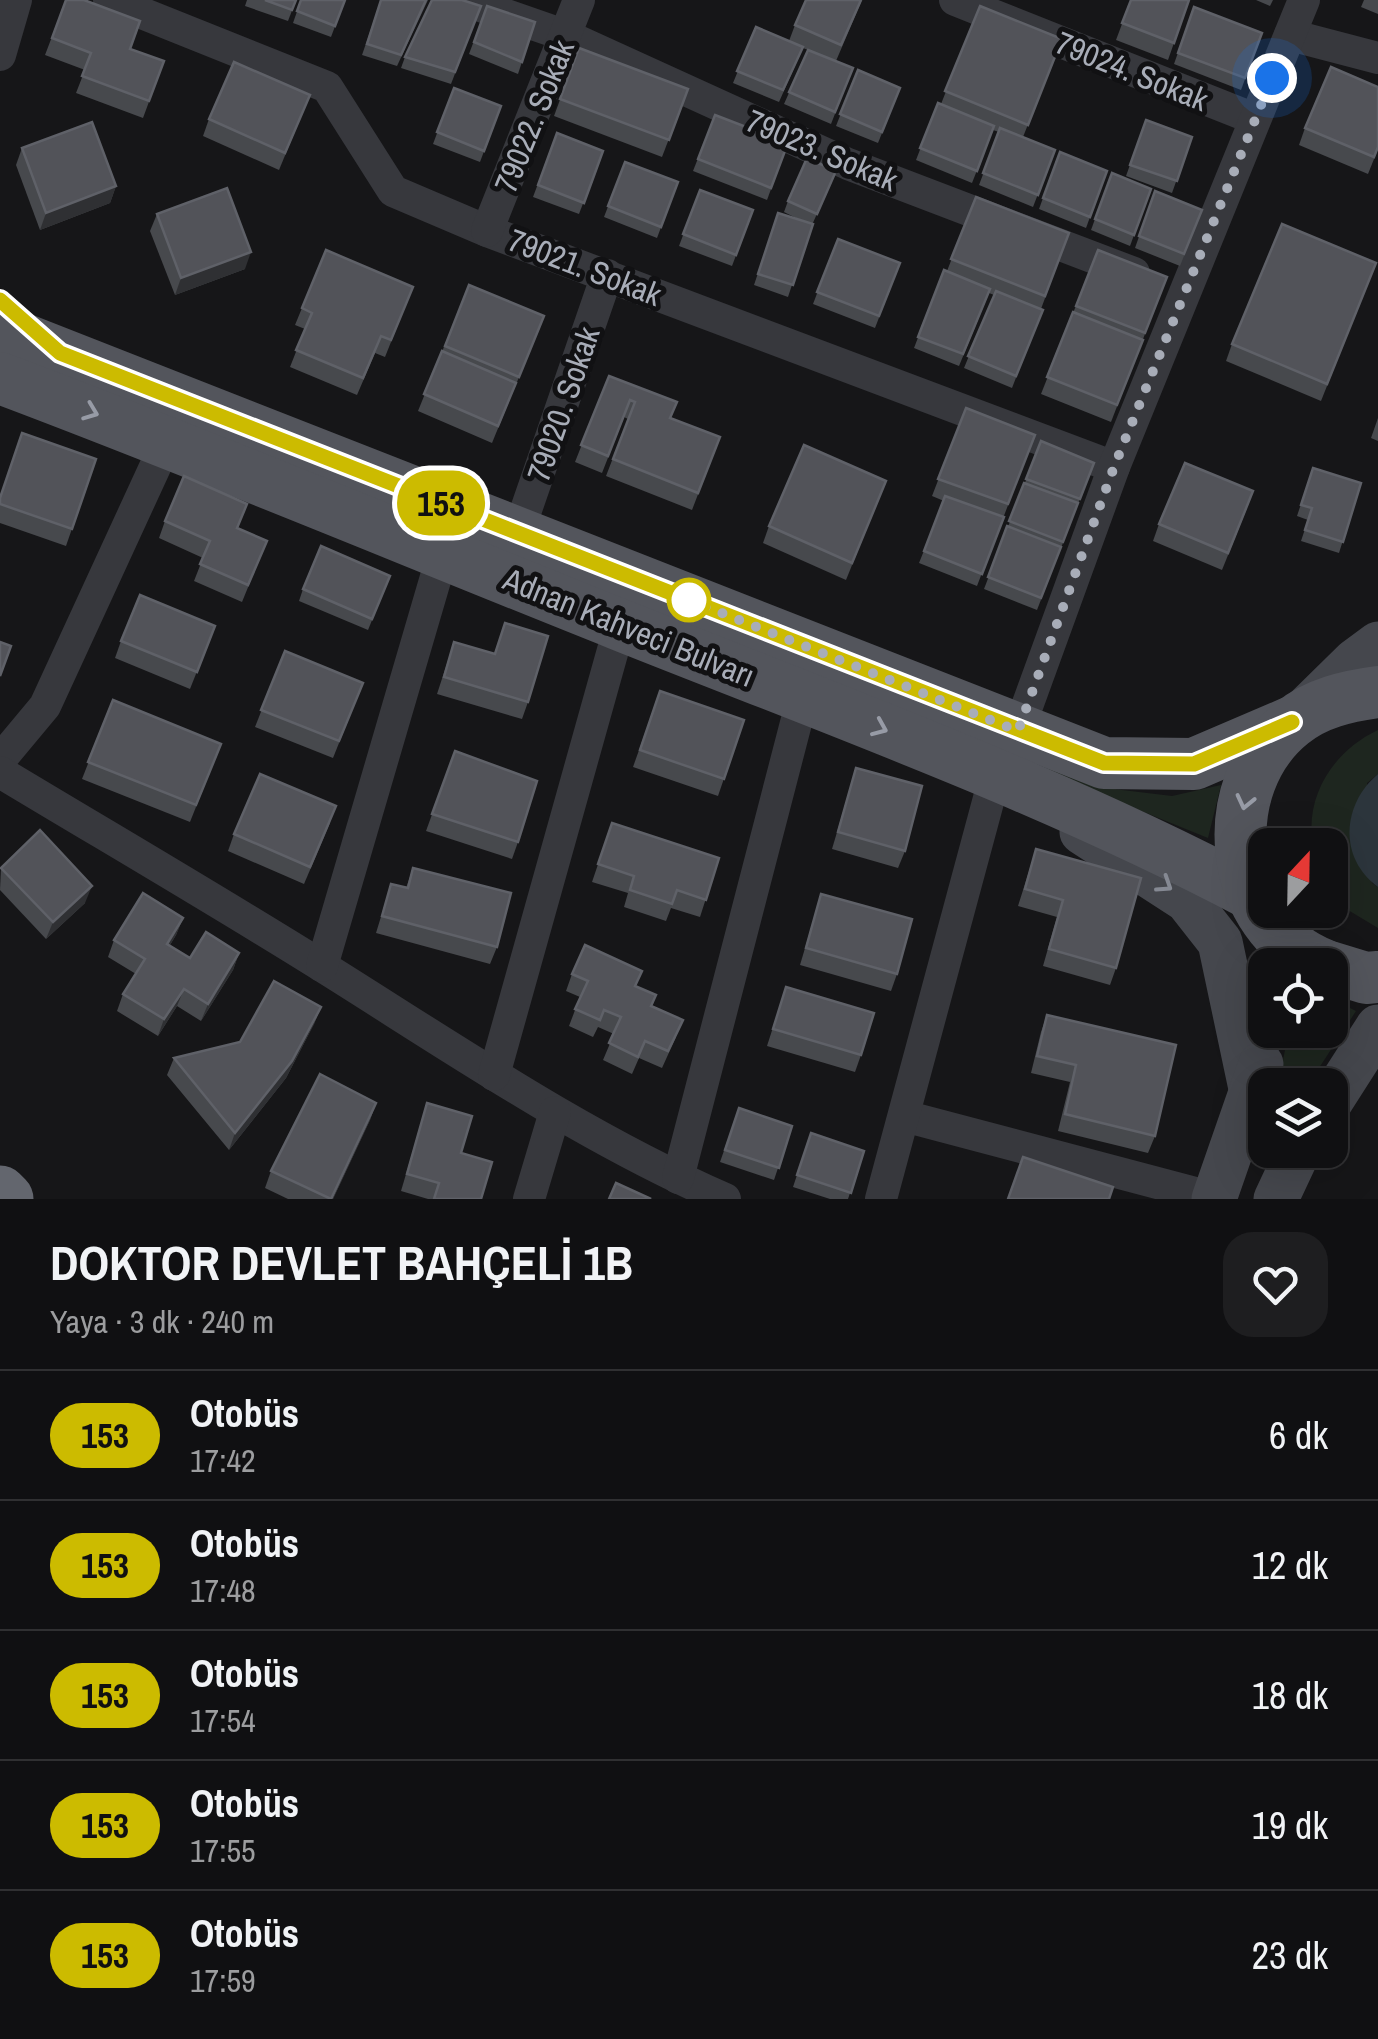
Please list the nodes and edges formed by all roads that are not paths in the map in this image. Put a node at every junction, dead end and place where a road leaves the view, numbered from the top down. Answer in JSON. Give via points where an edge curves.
{"nodes":[{"id":1,"x":16,"y":0,"type":"edge"},
{"id":2,"x":109,"y":0,"type":"edge"},
{"id":3,"x":463,"y":0,"type":"edge"},
{"id":4,"x":578,"y":0,"type":"edge"},
{"id":5,"x":954,"y":0,"type":"edge"},
{"id":6,"x":1304,"y":0,"type":"edge"},
{"id":7,"x":1290,"y":35,"type":"junction"},
{"id":8,"x":567,"y":36,"type":"junction"},
{"id":9,"x":0,"y":55,"type":"edge"},
{"id":10,"x":1378,"y":58,"type":"edge"},
{"id":11,"x":1254,"y":119,"type":"junction"},
{"id":12,"x":487,"y":230,"type":"junction"},
{"id":13,"x":607,"y":275,"type":"junction"},
{"id":14,"x":1185,"y":293,"type":"junction"},
{"id":15,"x":0,"y":300,"type":"edge"},
{"id":16,"x":0,"y":330,"type":"edge"},
{"id":17,"x":60,"y":353,"type":"junction"},
{"id":18,"x":0,"y":378,"type":"edge"},
{"id":19,"x":167,"y":441,"type":"junction"},
{"id":20,"x":1114,"y":467,"type":"junction"},
{"id":21,"x":518,"y":533,"type":"junction"},
{"id":22,"x":443,"y":553,"type":"junction"},
{"id":23,"x":620,"y":625,"type":"junction"},
{"id":24,"x":1378,"y":644,"type":"edge"},
{"id":25,"x":1378,"y":692,"type":"edge"},
{"id":26,"x":803,"y":696,"type":"junction"},
{"id":27,"x":1292,"y":722,"type":"junction"},
{"id":28,"x":1006,"y":754,"type":"junction"},
{"id":29,"x":0,"y":760,"type":"edge"},
{"id":30,"x":0,"y":772,"type":"edge"},
{"id":31,"x":1248,"y":883,"type":"edge"},
{"id":32,"x":1248,"y":892,"type":"edge"},
{"id":33,"x":1275,"y":928,"type":"edge"},
{"id":34,"x":1300,"y":948,"type":"edge"},
{"id":35,"x":322,"y":966,"type":"junction"},
{"id":36,"x":1348,"y":972,"type":"edge"},
{"id":37,"x":1378,"y":977,"type":"edge"},
{"id":38,"x":1378,"y":1027,"type":"edge"},
{"id":39,"x":1248,"y":1074,"type":"edge"},
{"id":40,"x":1348,"y":1074,"type":"edge"},
{"id":41,"x":494,"y":1075,"type":"junction"},
{"id":42,"x":1248,"y":1104,"type":"edge"},
{"id":43,"x":555,"y":1112,"type":"junction"},
{"id":44,"x":904,"y":1116,"type":"junction"},
{"id":45,"x":1291,"y":1168,"type":"edge"},
{"id":46,"x":678,"y":1178,"type":"junction"},
{"id":47,"x":0,"y":1192,"type":"edge"},
{"id":48,"x":1214,"y":1198,"type":"edge"},
{"id":49,"x":6,"y":1199,"type":"edge"},
{"id":50,"x":530,"y":1199,"type":"edge"},
{"id":51,"x":725,"y":1199,"type":"edge"},
{"id":52,"x":882,"y":1199,"type":"edge"},
{"id":53,"x":1276,"y":1199,"type":"edge"}],
"edges":[{"from":1,"to":9,"type":"street"},
{"from":2,"to":12,"type":"street","name":"79021. Sokak","via":[[327,86],[392,191]]},
{"from":3,"to":8,"type":"street","name":"79023. Sokak"},
{"from":4,"to":8,"type":"street","name":"79022. Sokak"},
{"from":5,"to":11,"type":"street","name":"79024. Sokak"},
{"from":6,"to":7,"type":"street"},
{"from":7,"to":10,"type":"street"},
{"from":7,"to":11,"type":"street"},
{"from":8,"to":12,"type":"street","name":"79022. Sokak"},
{"from":8,"to":14,"type":"street","name":"79023. Sokak","via":[[848,164]]},
{"from":11,"to":14,"type":"street"},
{"from":12,"to":13,"type":"street","name":"79021. Sokak"},
{"from":13,"to":20,"type":"street","name":"79021. Sokak"},
{"from":13,"to":21,"type":"street","name":"79020. Sokak"},
{"from":14,"to":20,"type":"street"},
{"from":15,"to":17,"type":"main road"},
{"from":16,"to":17,"type":"main road"},
{"from":17,"to":21,"type":"main road","name":"Adnan Kahveci Bulvarı"},
{"from":18,"to":19,"type":"main road","name":"Adnan Kahveci Bulvarı","one_way":true},
{"from":19,"to":22,"type":"main road","name":"Adnan Kahveci Bulvarı"},
{"from":19,"to":29,"type":"street","via":[[46,706]]},
{"from":20,"to":28,"type":"street"},
{"from":21,"to":28,"type":"main road","name":"Adnan Kahveci Bulvarı"},
{"from":22,"to":23,"type":"main road","name":"Adnan Kahveci Bulvarı"},
{"from":22,"to":35,"type":"street"},
{"from":23,"to":26,"type":"main road","name":"Adnan Kahveci Bulvarı"},
{"from":23,"to":41,"type":"street"},
{"from":24,"to":27,"type":"main road"},
{"from":25,"to":27,"type":"main road","name":"Adnan Kahveci Bulvarı","via":[[1332,700]]},
{"from":26,"to":28,"type":"main road","name":"Adnan Kahveci Bulvarı","one_way":true},
{"from":26,"to":46,"type":"street"},
{"from":27,"to":28,"type":"main road","name":"Adnan Kahveci Bulvarı","via":[[1194,764]]},
{"from":27,"to":31,"type":"main road","one_way":true,"via":[[1262,756],[1243,797],[1238,846]]},
{"from":28,"to":32,"type":"main road","name":"Adnan Kahveci Bulvarı"},
{"from":28,"to":39,"type":"main road","one_way":true,"via":[[1187,900],[1220,942]]},
{"from":28,"to":44,"type":"street"},
{"from":30,"to":35,"type":"street"},
{"from":33,"to":34,"type":"main road"},
{"from":35,"to":41,"type":"street"},
{"from":36,"to":37,"type":"main road"},
{"from":38,"to":40,"type":"main road"},
{"from":41,"to":43,"type":"street"},
{"from":42,"to":48,"type":"main road"},
{"from":43,"to":46,"type":"street"},
{"from":43,"to":50,"type":"street"},
{"from":44,"to":48,"type":"street"},
{"from":44,"to":52,"type":"street"},
{"from":45,"to":53,"type":"main road"},
{"from":46,"to":51,"type":"street"},
{"from":47,"to":49,"type":"highway"}]}
